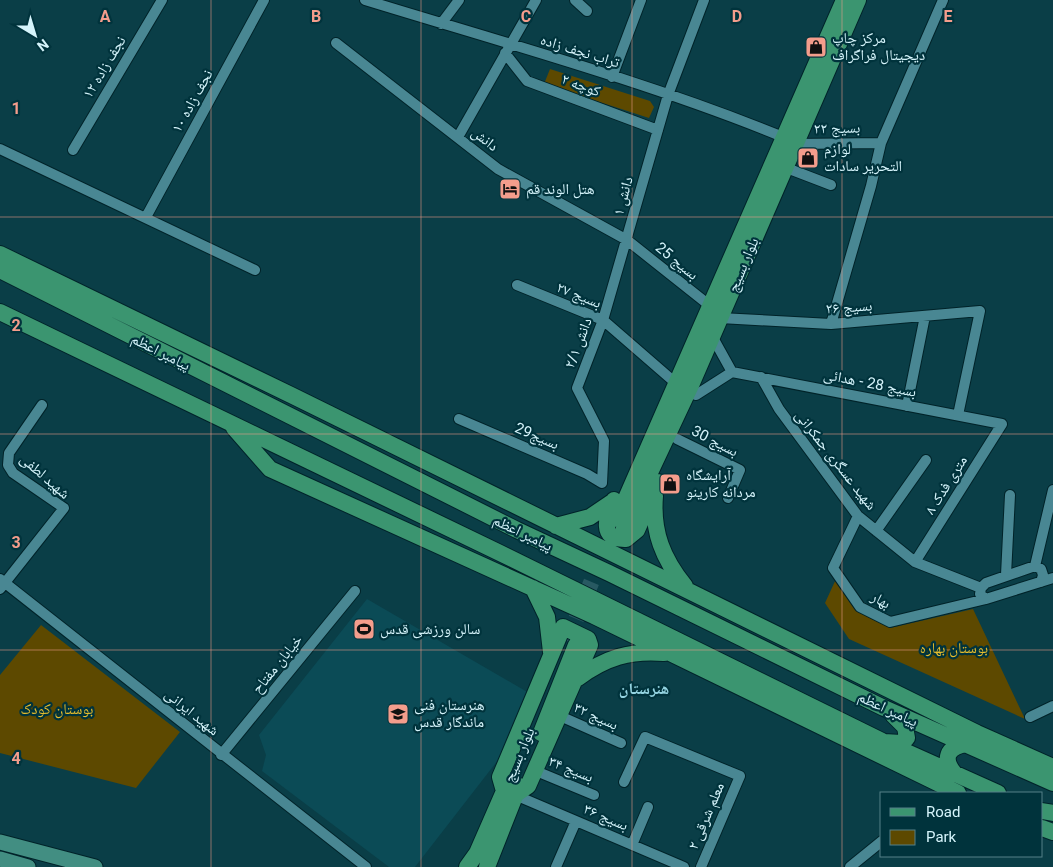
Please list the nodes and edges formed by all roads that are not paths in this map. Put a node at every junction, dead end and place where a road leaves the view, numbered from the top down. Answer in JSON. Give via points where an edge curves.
{"nodes":[{"id":1,"x":162,"y":0,"type":"edge"},
{"id":2,"x":264,"y":0,"type":"edge"},
{"id":3,"x":365,"y":0,"type":"edge"},
{"id":4,"x":459,"y":0,"type":"edge"},
{"id":5,"x":536,"y":0,"type":"edge"},
{"id":6,"x":575,"y":0,"type":"edge"},
{"id":7,"x":641,"y":0,"type":"edge"},
{"id":8,"x":704,"y":0,"type":"edge"},
{"id":9,"x":844,"y":0,"type":"edge"},
{"id":10,"x":858,"y":0,"type":"edge"},
{"id":11,"x":943,"y":0,"type":"edge"},
{"id":12,"x":587,"y":11,"type":"dead end"},
{"id":13,"x":442,"y":24,"type":"junction"},
{"id":14,"x":336,"y":43,"type":"dead end"},
{"id":15,"x":507,"y":49,"type":"junction"},
{"id":16,"x":612,"y":77,"type":"junction"},
{"id":17,"x":668,"y":94,"type":"junction"},
{"id":18,"x":658,"y":130,"type":"junction"},
{"id":19,"x":458,"y":138,"type":"junction"},
{"id":20,"x":789,"y":140,"type":"junction"},
{"id":21,"x":881,"y":143,"type":"junction"},
{"id":22,"x":0,"y":149,"type":"edge"},
{"id":23,"x":73,"y":150,"type":"dead end"},
{"id":24,"x":784,"y":168,"type":"junction"},
{"id":25,"x":831,"y":185,"type":"dead end"},
{"id":26,"x":146,"y":217,"type":"junction"},
{"id":27,"x":627,"y":240,"type":"junction"},
{"id":28,"x":0,"y":254,"type":"edge"},
{"id":29,"x":0,"y":270,"type":"edge"},
{"id":30,"x":255,"y":270,"type":"dead end"},
{"id":31,"x":38,"y":272,"type":"junction"},
{"id":32,"x":22,"y":281,"type":"junction"},
{"id":33,"x":517,"y":286,"type":"dead end"},
{"id":34,"x":709,"y":305,"type":"junction"},
{"id":35,"x":0,"y":312,"type":"edge"},
{"id":36,"x":925,"y":316,"type":"junction"},
{"id":37,"x":720,"y":318,"type":"junction"},
{"id":38,"x":603,"y":320,"type":"junction"},
{"id":39,"x":830,"y":324,"type":"junction"},
{"id":40,"x":712,"y":336,"type":"junction"},
{"id":41,"x":732,"y":372,"type":"junction"},
{"id":42,"x":761,"y":377,"type":"junction"},
{"id":43,"x":684,"y":383,"type":"junction"},
{"id":44,"x":291,"y":395,"type":"junction"},
{"id":45,"x":247,"y":396,"type":"junction"},
{"id":46,"x":42,"y":405,"type":"dead end"},
{"id":47,"x":907,"y":406,"type":"junction"},
{"id":48,"x":958,"y":416,"type":"junction"},
{"id":49,"x":459,"y":419,"type":"dead end"},
{"id":50,"x":229,"y":422,"type":"junction"},
{"id":51,"x":1002,"y":424,"type":"joint"},
{"id":52,"x":677,"y":439,"type":"junction"},
{"id":53,"x":926,"y":460,"type":"dead end"},
{"id":54,"x":602,"y":483,"type":"joint"},
{"id":55,"x":656,"y":486,"type":"junction"},
{"id":56,"x":1053,"y":490,"type":"edge"},
{"id":57,"x":1010,"y":496,"type":"dead end"},
{"id":58,"x":728,"y":498,"type":"dead end"},
{"id":59,"x":614,"y":501,"type":"junction"},
{"id":60,"x":858,"y":516,"type":"junction"},
{"id":61,"x":556,"y":526,"type":"junction"},
{"id":62,"x":620,"y":526,"type":"tunnel mouth"},
{"id":63,"x":876,"y":531,"type":"junction"},
{"id":64,"x":915,"y":562,"type":"junction"},
{"id":65,"x":1036,"y":566,"type":"junction"},
{"id":66,"x":1006,"y":575,"type":"junction"},
{"id":67,"x":1053,"y":578,"type":"edge"},
{"id":68,"x":1040,"y":582,"type":"junction"},
{"id":69,"x":2,"y":583,"type":"edge"},
{"id":70,"x":533,"y":588,"type":"junction"},
{"id":71,"x":981,"y":588,"type":"junction"},
{"id":72,"x":688,"y":590,"type":"junction"},
{"id":73,"x":355,"y":591,"type":"dead end"},
{"id":74,"x":575,"y":599,"type":"junction"},
{"id":75,"x":986,"y":599,"type":"junction"},
{"id":76,"x":572,"y":643,"type":"tunnel mouth"},
{"id":77,"x":551,"y":653,"type":"junction"},
{"id":78,"x":673,"y":654,"type":"junction"},
{"id":79,"x":576,"y":679,"type":"junction"},
{"id":80,"x":1053,"y":706,"type":"edge"},
{"id":81,"x":884,"y":708,"type":"junction"},
{"id":82,"x":560,"y":716,"type":"junction"},
{"id":83,"x":1030,"y":716,"type":"dead end"},
{"id":84,"x":882,"y":741,"type":"junction"},
{"id":85,"x":621,"y":743,"type":"dead end"},
{"id":86,"x":966,"y":744,"type":"junction"},
{"id":87,"x":222,"y":755,"type":"junction"},
{"id":88,"x":1053,"y":767,"type":"edge"},
{"id":89,"x":536,"y":771,"type":"junction"},
{"id":90,"x":955,"y":774,"type":"junction"},
{"id":91,"x":624,"y":782,"type":"dead end"},
{"id":92,"x":1053,"y":783,"type":"edge"},
{"id":93,"x":956,"y":792,"type":"edge"},
{"id":94,"x":996,"y":792,"type":"edge"},
{"id":95,"x":510,"y":793,"type":"junction"},
{"id":96,"x":594,"y":795,"type":"dead end"},
{"id":97,"x":648,"y":807,"type":"dead end"},
{"id":98,"x":576,"y":821,"type":"junction"},
{"id":99,"x":0,"y":842,"type":"edge"},
{"id":100,"x":880,"y":843,"type":"edge"},
{"id":101,"x":632,"y":845,"type":"junction"},
{"id":102,"x":0,"y":860,"type":"edge"},
{"id":103,"x":28,"y":867,"type":"edge"},
{"id":104,"x":95,"y":867,"type":"edge"},
{"id":105,"x":366,"y":867,"type":"edge"},
{"id":106,"x":467,"y":867,"type":"edge"},
{"id":107,"x":487,"y":867,"type":"edge"},
{"id":108,"x":556,"y":867,"type":"edge"},
{"id":109,"x":684,"y":867,"type":"edge"},
{"id":110,"x":701,"y":867,"type":"edge"},
{"id":111,"x":850,"y":867,"type":"edge"}],
"edges":[{"from":1,"to":23,"type":"street","name":"نجف زاده ۱۲"},
{"from":2,"to":26,"type":"street","name":"نجف زاده ۱۰"},
{"from":3,"to":13,"type":"street","name":"تراب نجف زاده"},
{"from":4,"to":13,"type":"street"},
{"from":5,"to":15,"type":"street"},
{"from":6,"to":12,"type":"street"},
{"from":7,"to":16,"type":"street"},
{"from":8,"to":17,"type":"street","name":"دانش ۱"},
{"from":9,"to":20,"type":"main road","name":"بلوار بسیج"},
{"from":10,"to":20,"type":"main road","name":"بلوار بسیج"},
{"from":11,"to":21,"type":"street"},
{"from":13,"to":15,"type":"street","name":"تراب نجف زاده"},
{"from":14,"to":19,"type":"street","name":"دانش"},
{"from":15,"to":16,"type":"street","name":"تراب نجف زاده"},
{"from":15,"to":18,"type":"street","name":"کوچه ۲","via":[[527,81]]},
{"from":15,"to":19,"type":"street"},
{"from":16,"to":17,"type":"street","name":"تراب نجف زاده"},
{"from":17,"to":18,"type":"street","name":"دانش ۱"},
{"from":17,"to":20,"type":"street","name":"تراب نجف زاده"},
{"from":18,"to":27,"type":"street","name":"دانش ۱"},
{"from":19,"to":27,"type":"street","name":"دانش","via":[[498,169]]},
{"from":20,"to":21,"type":"street","name":"بسیج ۲۲"},
{"from":20,"to":24,"type":"main road","name":"بلوار بسیج"},
{"from":20,"to":34,"type":"main road","name":"بلوار بسیج"},
{"from":21,"to":39,"type":"street"},
{"from":22,"to":26,"type":"street"},
{"from":24,"to":25,"type":"street"},
{"from":24,"to":37,"type":"main road","name":"بلوار بسیج"},
{"from":26,"to":30,"type":"street"},
{"from":27,"to":34,"type":"street","name":"بسیج 25"},
{"from":27,"to":38,"type":"street","name":"دانش ۲/۱"},
{"from":28,"to":31,"type":"main road"},
{"from":29,"to":32,"type":"main road","name":"پیامبر اعظم"},
{"from":31,"to":32,"type":"main road"},
{"from":31,"to":44,"type":"main road"},
{"from":32,"to":45,"type":"main road","name":"پیامبر اعظم"},
{"from":33,"to":38,"type":"street","name":"بسیج ۲۷"},
{"from":34,"to":43,"type":"main road","name":"بلوار بسیج"},
{"from":35,"to":50,"type":"main road","name":"پیامبر اعظم"},
{"from":36,"to":39,"type":"street","name":"بسیج ۲۶"},
{"from":36,"to":47,"type":"street"},
{"from":36,"to":48,"type":"street","name":"بسیج ۲۶","via":[[980,311]]},
{"from":37,"to":39,"type":"street","name":"بسیج ۲۶"},
{"from":37,"to":40,"type":"main road","name":"بلوار بسیج"},
{"from":38,"to":43,"type":"street","name":"بسیج ۲۷"},
{"from":38,"to":54,"type":"street","name":"دانش ۲/۱","via":[[577,388],[604,441]]},
{"from":40,"to":41,"type":"street"},
{"from":40,"to":43,"type":"main road","name":"بلوار بسیج"},
{"from":41,"to":42,"type":"street","name":"بسیج 28 - هدائی"},
{"from":41,"to":43,"type":"street"},
{"from":42,"to":47,"type":"street","name":"بسیج 28 - هدائی"},
{"from":42,"to":60,"type":"street","name":"شهید عسگری جمکرانی","via":[[778,409]]},
{"from":43,"to":52,"type":"main road"},
{"from":43,"to":59,"type":"main road"},
{"from":43,"to":62,"type":"main road","name":"بلوار بسیج"},
{"from":44,"to":45,"type":"main road"},
{"from":44,"to":61,"type":"main road"},
{"from":45,"to":81,"type":"main road","name":"پیامبر اعظم"},
{"from":46,"to":69,"type":"street","name":"شهید لطفی","via":[[9,453],[8,465],[13,473],[64,508]]},
{"from":47,"to":48,"type":"street","name":"بسیج 28 - هدائی"},
{"from":48,"to":51,"type":"street","name":"بسیج 28 - هدائی"},
{"from":49,"to":54,"type":"street","name":"بسیج29"},
{"from":50,"to":70,"type":"main road","via":[[270,469]]},
{"from":50,"to":74,"type":"main road","name":"پیامبر اعظم"},
{"from":51,"to":64,"type":"street","name":"۸ متری فدک"},
{"from":52,"to":55,"type":"main road"},
{"from":52,"to":58,"type":"street","name":"بسیج 30","via":[[740,470]]},
{"from":53,"to":63,"type":"street"},
{"from":55,"to":59,"type":"main road","via":[[637,530],[626,538],[614,537],[607,529],[606,518]]},
{"from":55,"to":72,"type":"main road","via":[[654,514],[657,536],[664,556]]},
{"from":56,"to":65,"type":"street"},
{"from":57,"to":66,"type":"street"},
{"from":59,"to":61,"type":"main road","via":[[590,517]]},
{"from":60,"to":63,"type":"street","name":"شهید عسگری جمکرانی"},
{"from":60,"to":75,"type":"street","name":"بهار","via":[[833,568],[860,607],[890,622]]},
{"from":61,"to":72,"type":"main road"},
{"from":63,"to":64,"type":"street","name":"شهید عسگری جمکرانی"},
{"from":64,"to":71,"type":"street","name":"شهید عسگری جمکرانی"},
{"from":65,"to":66,"type":"street"},
{"from":65,"to":68,"type":"street","via":[[1043,575]]},
{"from":66,"to":71,"type":"street"},
{"from":67,"to":68,"type":"street"},
{"from":68,"to":75,"type":"street"},
{"from":69,"to":87,"type":"street","name":"شهید ایرانی"},
{"from":70,"to":74,"type":"main road"},
{"from":70,"to":77,"type":"main road","via":[[547,617]]},
{"from":71,"to":75,"type":"street","via":[[980,594]]},
{"from":72,"to":88,"type":"main road","via":[[977,733]]},
{"from":73,"to":87,"type":"street","name":"خیابان مفتاح"},
{"from":74,"to":78,"type":"main road"},
{"from":74,"to":84,"type":"main road","name":"پیامبر اعظم"},
{"from":76,"to":95,"type":"main road","name":"بلوار بسیج"},
{"from":77,"to":79,"type":"main road","via":[[563,627],[588,639],[590,645]]},
{"from":77,"to":95,"type":"main road","via":[[502,770],[500,777]]},
{"from":78,"to":79,"type":"main road","via":[[643,652],[622,655],[595,665]]},
{"from":78,"to":93,"type":"main road"},
{"from":79,"to":82,"type":"main road"},
{"from":80,"to":83,"type":"street"},
{"from":81,"to":84,"type":"main road","via":[[901,722],[908,734],[901,743]]},
{"from":81,"to":86,"type":"main road","name":"پیامبر اعظم"},
{"from":82,"to":85,"type":"street","name":"بسیج ۳۲"},
{"from":82,"to":89,"type":"main road"},
{"from":84,"to":90,"type":"main road","name":"پیامبر اعظم"},
{"from":86,"to":90,"type":"main road","via":[[948,751],[948,764]]},
{"from":86,"to":92,"type":"main road","name":"پیامبر اعظم"},
{"from":87,"to":105,"type":"street","name":"شهید ایرانی"},
{"from":89,"to":95,"type":"main road","via":[[528,786]]},
{"from":89,"to":96,"type":"street","name":"بسیج ۳۴"},
{"from":90,"to":94,"type":"main road","name":"پیامبر اعظم"},
{"from":91,"to":110,"type":"street","name":"معلم شرقی ۲","via":[[645,737],[740,776]]},
{"from":95,"to":98,"type":"street","name":"بسیج ۳۶"},
{"from":95,"to":106,"type":"main road","name":"بلوار بسیج"},
{"from":95,"to":107,"type":"main road","name":"بلوار بسیج"},
{"from":97,"to":101,"type":"street"},
{"from":98,"to":101,"type":"street","name":"بسیج ۳۶"},
{"from":98,"to":108,"type":"street"},
{"from":99,"to":104,"type":"main road"},
{"from":100,"to":111,"type":"street"},
{"from":101,"to":109,"type":"street","name":"بسیج ۳۶"},
{"from":102,"to":103,"type":"main road"}]}
